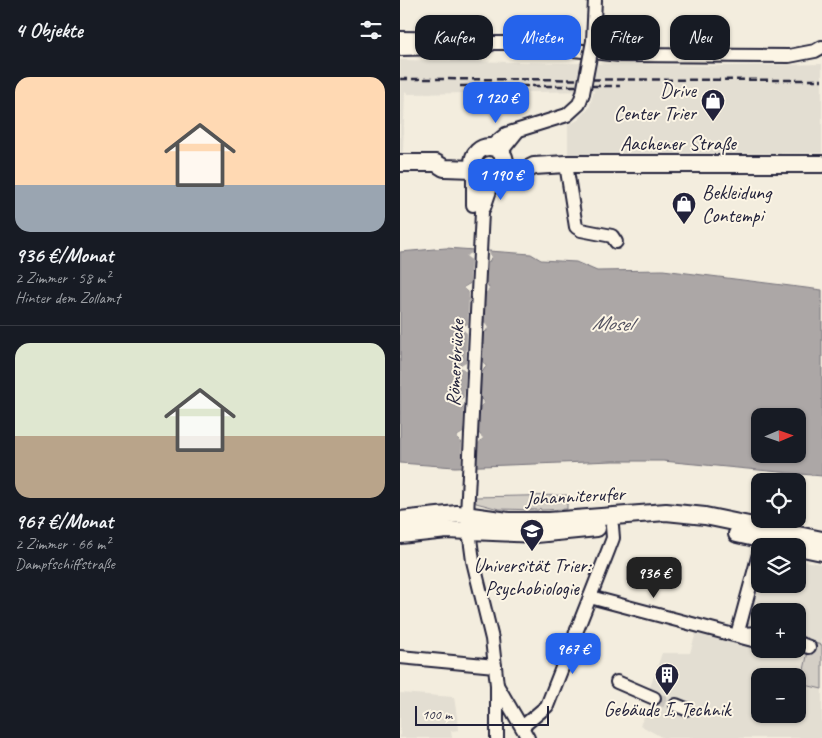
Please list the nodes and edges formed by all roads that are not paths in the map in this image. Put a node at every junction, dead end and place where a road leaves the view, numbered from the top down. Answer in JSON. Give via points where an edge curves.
{"nodes":[{"id":1,"x":595,"y":0,"type":"edge"},
{"id":2,"x":400,"y":38,"type":"edge"},
{"id":3,"x":415,"y":38,"type":"edge"},
{"id":4,"x":493,"y":43,"type":"edge"},
{"id":5,"x":822,"y":47,"type":"edge"},
{"id":6,"x":400,"y":49,"type":"edge"},
{"id":7,"x":415,"y":49,"type":"edge"},
{"id":8,"x":400,"y":163,"type":"edge"},
{"id":9,"x":566,"y":164,"type":"junction"},
{"id":10,"x":822,"y":164,"type":"edge"},
{"id":11,"x":489,"y":165,"type":"junction"},
{"id":12,"x":480,"y":229,"type":"junction"},
{"id":13,"x":616,"y":242,"type":"dead end"},
{"id":14,"x":400,"y":520,"type":"edge"},
{"id":15,"x":608,"y":521,"type":"junction"},
{"id":16,"x":469,"y":523,"type":"junction"},
{"id":17,"x":400,"y":535,"type":"edge"},
{"id":18,"x":752,"y":538,"type":"edge"},
{"id":19,"x":806,"y":540,"type":"edge"},
{"id":20,"x":822,"y":540,"type":"edge"},
{"id":21,"x":806,"y":549,"type":"edge"},
{"id":22,"x":822,"y":552,"type":"edge"},
{"id":23,"x":751,"y":568,"type":"edge"},
{"id":24,"x":590,"y":597,"type":"junction"},
{"id":25,"x":751,"y":634,"type":"edge"},
{"id":26,"x":737,"y":635,"type":"junction"},
{"id":27,"x":751,"y":639,"type":"edge"},
{"id":28,"x":400,"y":657,"type":"edge"},
{"id":29,"x":495,"y":666,"type":"junction"},
{"id":30,"x":617,"y":682,"type":"dead end"},
{"id":31,"x":497,"y":685,"type":"junction"},
{"id":32,"x":654,"y":698,"type":"tunnel mouth"},
{"id":33,"x":525,"y":733,"type":"edge"},
{"id":34,"x":497,"y":735,"type":"edge"}],
"edges":[{"from":1,"to":11,"type":"street","bridge":true,"via":[[593,41],[583,93],[577,107],[567,116],[506,134]]},
{"from":2,"to":3,"type":"street"},
{"from":4,"to":5,"type":"street","via":[[620,55],[789,56]]},
{"from":6,"to":7,"type":"street"},
{"from":8,"to":11,"type":"main road","name":"Aachener Straße","via":[[436,163],[444,159]]},
{"from":9,"to":10,"type":"main road","name":"Aachener Straße"},
{"from":9,"to":11,"type":"main road","name":"Aachener Straße","via":[[534,166],[524,170]]},
{"from":9,"to":13,"type":"street","via":[[576,227],[612,236]]},
{"from":11,"to":12,"type":"street","name":"Römerbrücke"},
{"from":11,"to":12,"type":"street","via":[[473,176],[474,205]]},
{"from":12,"to":16,"type":"street","name":"Römerbrücke","via":[[467,496]]},
{"from":14,"to":16,"type":"main road","name":"Johanniterufer","via":[[457,514]]},
{"from":15,"to":16,"type":"main road","name":"Johanniterufer"},
{"from":15,"to":18,"type":"main road","name":"Johanniterufer","via":[[666,512],[687,513]]},
{"from":15,"to":24,"type":"street","via":[[613,538]]},
{"from":16,"to":17,"type":"main road","name":"Johanniterufer"},
{"from":16,"to":29,"type":"street","name":"Römerbrücke","via":[[473,561],[492,639]]},
{"from":19,"to":20,"type":"main road","name":"Johanniterufer"},
{"from":21,"to":22,"type":"main road"},
{"from":23,"to":26,"type":"street"},
{"from":24,"to":26,"type":"street"},
{"from":24,"to":33,"type":"street","via":[[546,706]]},
{"from":25,"to":26,"type":"street"},
{"from":26,"to":27,"type":"street"},
{"from":28,"to":29,"type":"street"},
{"from":29,"to":31,"type":"street","name":"Römerbrücke"},
{"from":30,"to":32,"type":"street"},
{"from":31,"to":33,"type":"street"},
{"from":31,"to":34,"type":"street","name":"Römerbrücke"}]}
